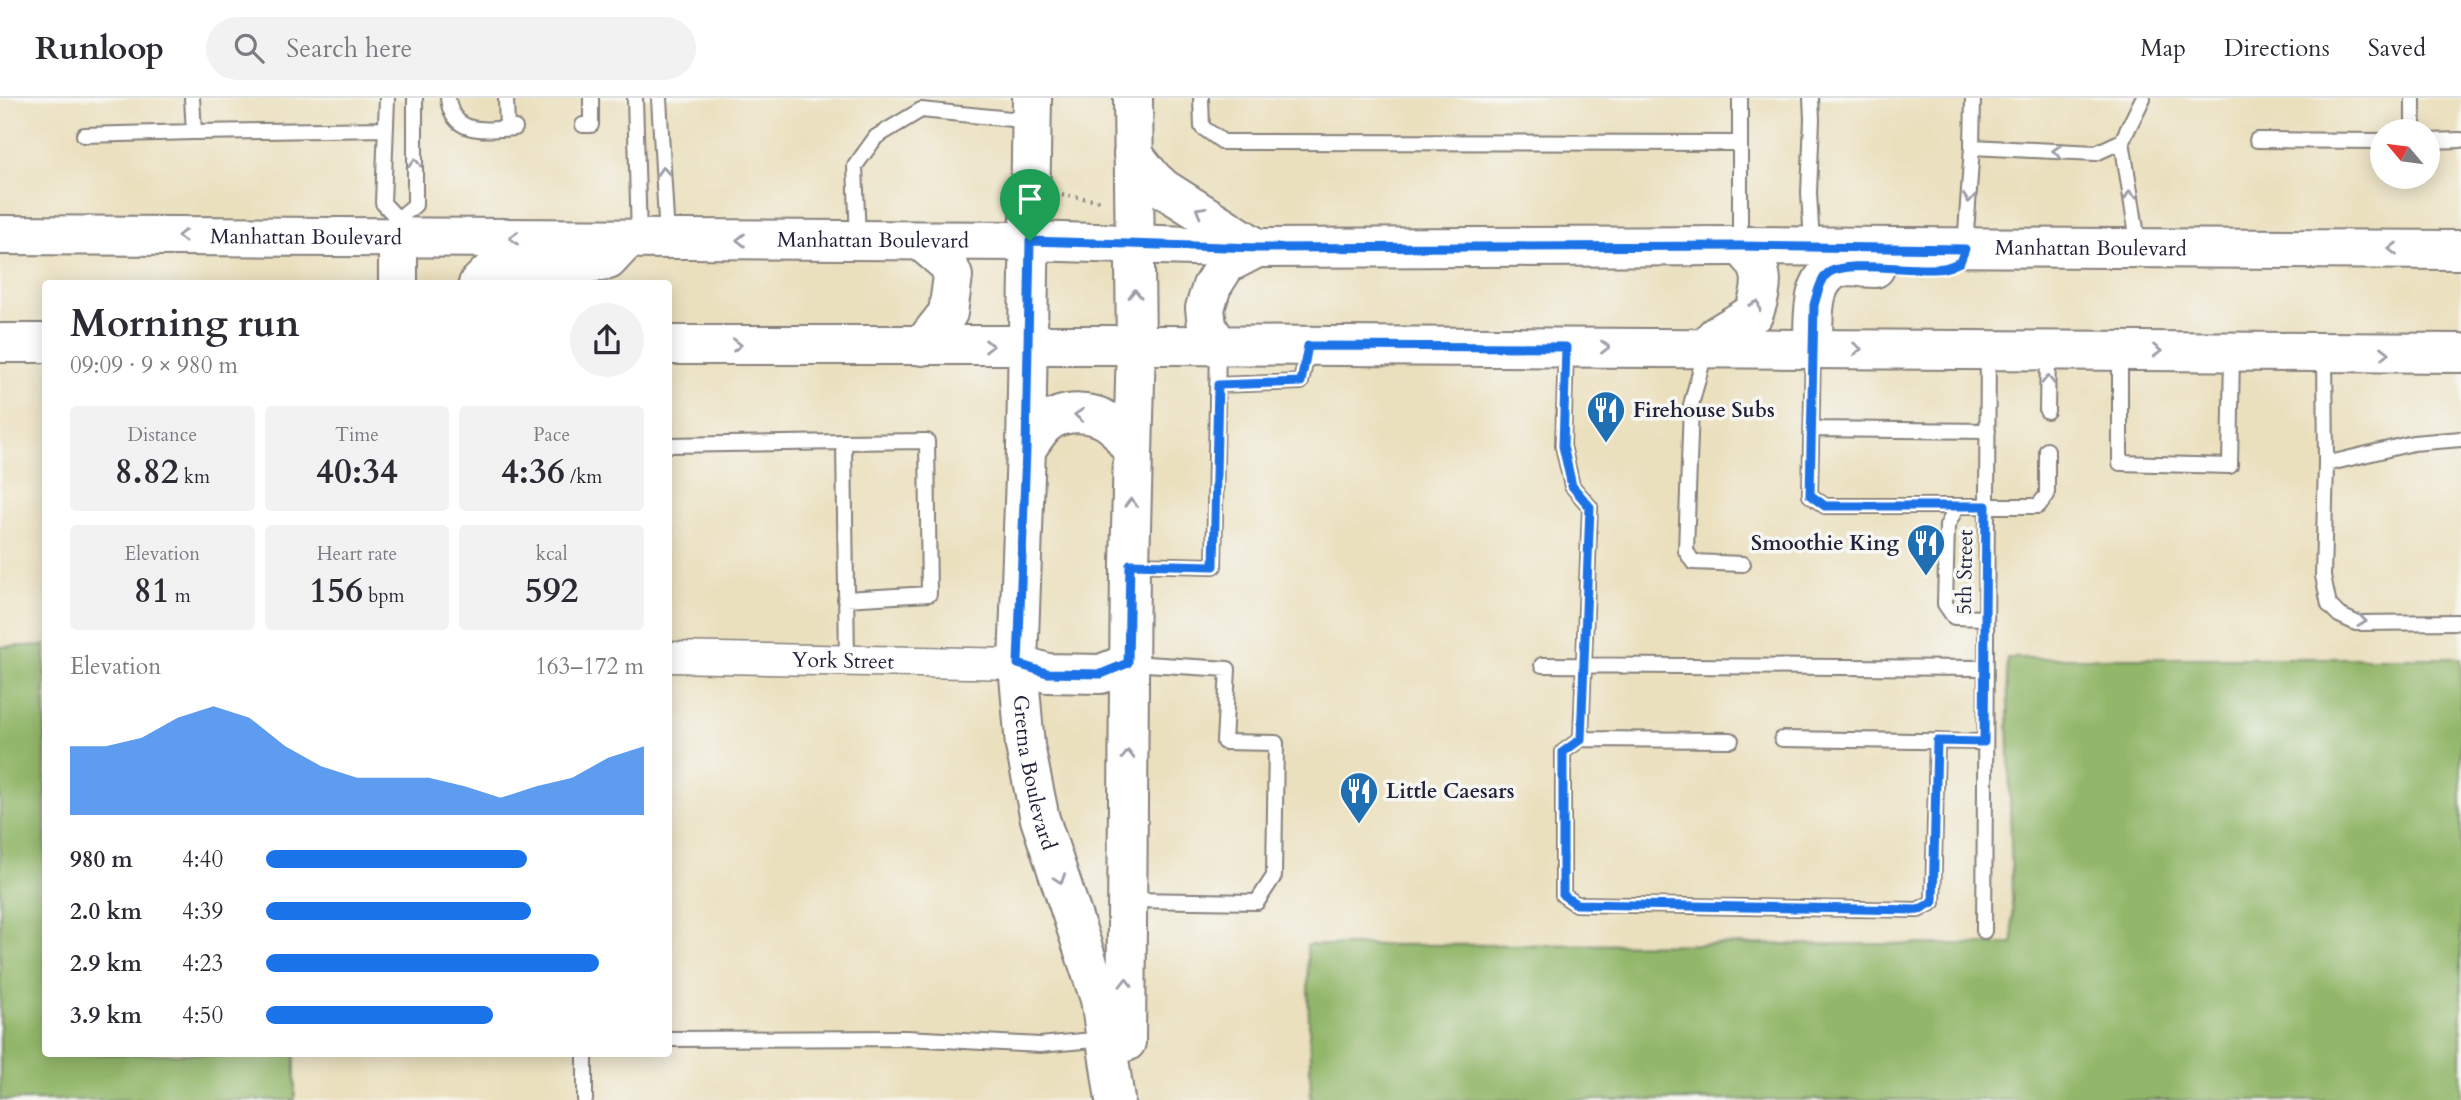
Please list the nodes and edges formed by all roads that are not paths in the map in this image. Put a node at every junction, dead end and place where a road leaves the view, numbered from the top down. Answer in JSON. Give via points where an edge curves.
{"nodes":[{"id":1,"x":192,"y":98,"type":"edge"},
{"id":2,"x":387,"y":98,"type":"edge"},
{"id":3,"x":415,"y":98,"type":"edge"},
{"id":4,"x":448,"y":98,"type":"edge"},
{"id":5,"x":506,"y":98,"type":"edge"},
{"id":6,"x":591,"y":98,"type":"edge"},
{"id":7,"x":635,"y":98,"type":"edge"},
{"id":8,"x":659,"y":98,"type":"edge"},
{"id":9,"x":1132,"y":98,"type":"edge"},
{"id":10,"x":1201,"y":98,"type":"edge"},
{"id":11,"x":1740,"y":98,"type":"edge"},
{"id":12,"x":1811,"y":98,"type":"edge"},
{"id":13,"x":1973,"y":98,"type":"edge"},
{"id":14,"x":2143,"y":98,"type":"edge"},
{"id":15,"x":2413,"y":98,"type":"edge"},
{"id":16,"x":1032,"y":109,"type":"edge"},
{"id":17,"x":2413,"y":119,"type":"edge"},
{"id":18,"x":583,"y":125,"type":"dead end"},
{"id":19,"x":386,"y":128,"type":"junction"},
{"id":20,"x":194,"y":132,"type":"junction"},
{"id":21,"x":84,"y":135,"type":"dead end"},
{"id":22,"x":2258,"y":140,"type":"dead end"},
{"id":23,"x":2122,"y":141,"type":"junction"},
{"id":24,"x":2370,"y":141,"type":"edge"},
{"id":25,"x":2440,"y":141,"type":"edge"},
{"id":26,"x":2461,"y":141,"type":"edge"},
{"id":27,"x":1740,"y":143,"type":"junction"},
{"id":28,"x":1972,"y":146,"type":"junction"},
{"id":29,"x":1133,"y":154,"type":"junction"},
{"id":30,"x":398,"y":228,"type":"junction"},
{"id":31,"x":0,"y":235,"type":"edge"},
{"id":32,"x":645,"y":239,"type":"junction"},
{"id":33,"x":858,"y":240,"type":"junction"},
{"id":34,"x":921,"y":241,"type":"junction"},
{"id":35,"x":1030,"y":241,"type":"junction"},
{"id":36,"x":1135,"y":243,"type":"junction"},
{"id":37,"x":2449,"y":245,"type":"edge"},
{"id":38,"x":1740,"y":246,"type":"junction"},
{"id":39,"x":1258,"y":248,"type":"junction"},
{"id":40,"x":1812,"y":248,"type":"junction"},
{"id":41,"x":1965,"y":249,"type":"junction"},
{"id":42,"x":2139,"y":249,"type":"junction"},
{"id":43,"x":398,"y":280,"type":"edge"},
{"id":44,"x":482,"y":280,"type":"edge"},
{"id":45,"x":0,"y":343,"type":"edge"},
{"id":46,"x":42,"y":343,"type":"edge"},
{"id":47,"x":672,"y":345,"type":"edge"},
{"id":48,"x":1136,"y":345,"type":"junction"},
{"id":49,"x":1218,"y":345,"type":"junction"},
{"id":50,"x":922,"y":346,"type":"junction"},
{"id":51,"x":1027,"y":346,"type":"junction"},
{"id":52,"x":1308,"y":346,"type":"junction"},
{"id":53,"x":1566,"y":347,"type":"junction"},
{"id":54,"x":1706,"y":348,"type":"junction"},
{"id":55,"x":1813,"y":348,"type":"junction"},
{"id":56,"x":1988,"y":349,"type":"junction"},
{"id":57,"x":2048,"y":350,"type":"junction"},
{"id":58,"x":2120,"y":350,"type":"junction"},
{"id":59,"x":2232,"y":351,"type":"junction"},
{"id":60,"x":2325,"y":352,"type":"junction"},
{"id":61,"x":2461,"y":353,"type":"edge"},
{"id":62,"x":1218,"y":385,"type":"junction"},
{"id":63,"x":2047,"y":411,"type":"dead end"},
{"id":64,"x":1811,"y":429,"type":"junction"},
{"id":65,"x":1987,"y":431,"type":"junction"},
{"id":66,"x":2461,"y":439,"type":"edge"},
{"id":67,"x":844,"y":442,"type":"junction"},
{"id":68,"x":672,"y":445,"type":"edge"},
{"id":69,"x":1026,"y":449,"type":"junction"},
{"id":70,"x":1132,"y":450,"type":"junction"},
{"id":71,"x":2047,"y":450,"type":"dead end"},
{"id":72,"x":2326,"y":464,"type":"junction"},
{"id":73,"x":1957,"y":506,"type":"junction"},
{"id":74,"x":1986,"y":506,"type":"junction"},
{"id":75,"x":1130,"y":564,"type":"junction"},
{"id":76,"x":1743,"y":564,"type":"dead end"},
{"id":77,"x":845,"y":599,"type":"junction"},
{"id":78,"x":1985,"y":618,"type":"junction"},
{"id":79,"x":2461,"y":622,"type":"edge"},
{"id":80,"x":672,"y":657,"type":"edge"},
{"id":81,"x":847,"y":661,"type":"junction"},
{"id":82,"x":1128,"y":663,"type":"junction"},
{"id":83,"x":1018,"y":664,"type":"junction"},
{"id":84,"x":1542,"y":665,"type":"dead end"},
{"id":85,"x":1583,"y":665,"type":"junction"},
{"id":86,"x":1984,"y":668,"type":"junction"},
{"id":87,"x":1581,"y":739,"type":"junction"},
{"id":88,"x":1782,"y":739,"type":"dead end"},
{"id":89,"x":1731,"y":740,"type":"dead end"},
{"id":90,"x":1937,"y":741,"type":"junction"},
{"id":91,"x":1984,"y":742,"type":"junction"},
{"id":92,"x":1126,"y":900,"type":"junction"},
{"id":93,"x":1984,"y":931,"type":"dead end"},
{"id":94,"x":672,"y":1039,"type":"edge"},
{"id":95,"x":1107,"y":1039,"type":"junction"},
{"id":96,"x":585,"y":1057,"type":"edge"},
{"id":97,"x":585,"y":1100,"type":"edge"},
{"id":98,"x":1115,"y":1100,"type":"edge"},
{"id":99,"x":1125,"y":1100,"type":"edge"}],
"edges":[{"from":1,"to":20,"type":"lane"},
{"from":2,"to":19,"type":"lane"},
{"from":30,"to":3,"type":"lane","one_way":true,"via":[[415,205]]},
{"from":4,"to":5,"type":"lane","via":[[455,120],[466,128],[511,128]]},
{"from":6,"to":18,"type":"lane","via":[[591,125]]},
{"from":7,"to":32,"type":"lane"},
{"from":32,"to":8,"type":"lane","one_way":true},
{"from":9,"to":29,"type":"street"},
{"from":10,"to":27,"type":"lane","via":[[1202,127],[1223,142]]},
{"from":11,"to":27,"type":"lane"},
{"from":12,"to":40,"type":"lane"},
{"from":13,"to":28,"type":"lane"},
{"from":14,"to":23,"type":"lane"},
{"from":15,"to":17,"type":"lane"},
{"from":16,"to":33,"type":"lane","via":[[921,110],[876,137],[855,166]]},
{"from":16,"to":35,"type":"street","name":"Gretna Boulevard"},
{"from":19,"to":20,"type":"lane"},
{"from":19,"to":30,"type":"lane","via":[[383,203]]},
{"from":20,"to":21,"type":"lane"},
{"from":22,"to":24,"type":"lane"},
{"from":23,"to":28,"type":"lane","one_way":true,"via":[[2096,153]]},
{"from":42,"to":23,"type":"lane","one_way":true},
{"from":25,"to":26,"type":"lane"},
{"from":27,"to":38,"type":"lane"},
{"from":28,"to":41,"type":"lane","one_way":true},
{"from":29,"to":36,"type":"street"},
{"from":39,"to":29,"type":"street","one_way":true,"via":[[1164,189]]},
{"from":30,"to":31,"type":"street","name":"Manhattan Boulevard","one_way":true},
{"from":32,"to":30,"type":"street","name":"Manhattan Boulevard","one_way":true},
{"from":30,"to":43,"type":"street"},
{"from":33,"to":32,"type":"street","name":"Manhattan Boulevard","one_way":true},
{"from":32,"to":44,"type":"street","via":[[608,260],[567,267],[493,269]]},
{"from":33,"to":34,"type":"street","name":"Manhattan Boulevard"},
{"from":34,"to":35,"type":"street","name":"Manhattan Boulevard"},
{"from":34,"to":50,"type":"street","via":[[948,264],[953,276],[948,313]]},
{"from":35,"to":36,"type":"street","name":"Manhattan Boulevard"},
{"from":35,"to":51,"type":"street","name":"Gretna Boulevard"},
{"from":36,"to":39,"type":"street","name":"Manhattan Boulevard"},
{"from":48,"to":36,"type":"street","one_way":true},
{"from":37,"to":42,"type":"street","name":"Manhattan Boulevard","one_way":true},
{"from":38,"to":39,"type":"street","name":"Manhattan Boulevard"},
{"from":38,"to":40,"type":"street","name":"Manhattan Boulevard"},
{"from":54,"to":38,"type":"street","one_way":true,"via":[[1716,336],[1754,313],[1758,304],[1760,272],[1754,258]]},
{"from":39,"to":49,"type":"street","via":[[1226,264],[1212,286],[1205,308]]},
{"from":40,"to":41,"type":"street","name":"Manhattan Boulevard"},
{"from":41,"to":42,"type":"street","name":"Manhattan Boulevard"},
{"from":41,"to":55,"type":"street","via":[[1960,262],[1946,268],[1843,267],[1828,273],[1814,305]]},
{"from":45,"to":46,"type":"street"},
{"from":47,"to":50,"type":"street","one_way":true},
{"from":48,"to":49,"type":"street"},
{"from":48,"to":51,"type":"street"},
{"from":48,"to":70,"type":"street"},
{"from":49,"to":52,"type":"street"},
{"from":49,"to":62,"type":"lane"},
{"from":50,"to":51,"type":"street","one_way":true},
{"from":51,"to":69,"type":"street","name":"Gretna Boulevard"},
{"from":52,"to":53,"type":"street"},
{"from":52,"to":62,"type":"lane","via":[[1301,382]]},
{"from":53,"to":54,"type":"street","one_way":true},
{"from":53,"to":85,"type":"lane","via":[[1563,446],[1572,486],[1590,507]]},
{"from":54,"to":55,"type":"street"},
{"from":54,"to":76,"type":"lane","via":[[1691,405],[1686,551],[1693,562]]},
{"from":55,"to":56,"type":"street","one_way":true},
{"from":55,"to":64,"type":"lane"},
{"from":56,"to":57,"type":"street"},
{"from":56,"to":65,"type":"lane","name":"5th Street"},
{"from":57,"to":58,"type":"street"},
{"from":63,"to":57,"type":"lane","one_way":true},
{"from":58,"to":59,"type":"street","one_way":true},
{"from":58,"to":59,"type":"lane","via":[[2120,463],[2230,466]]},
{"from":59,"to":60,"type":"street"},
{"from":60,"to":61,"type":"street","one_way":true},
{"from":60,"to":72,"type":"lane"},
{"from":62,"to":75,"type":"lane","via":[[1214,566]]},
{"from":64,"to":65,"type":"lane"},
{"from":64,"to":73,"type":"lane","via":[[1810,495],[1825,506]]},
{"from":65,"to":74,"type":"lane","name":"5th Street"},
{"from":66,"to":72,"type":"lane","via":[[2413,443]]},
{"from":67,"to":68,"type":"lane"},
{"from":67,"to":77,"type":"lane"},
{"from":67,"to":77,"type":"lane","via":[[927,441],[929,594]]},
{"from":70,"to":69,"type":"street","one_way":true,"via":[[1114,426],[1069,413],[1044,425]]},
{"from":69,"to":83,"type":"street","name":"Gretna Boulevard"},
{"from":75,"to":70,"type":"street","one_way":true},
{"from":71,"to":74,"type":"lane","via":[[2047,495],[2038,506]]},
{"from":72,"to":79,"type":"lane","one_way":true,"via":[[2323,576],[2329,605],[2356,623]]},
{"from":73,"to":74,"type":"lane"},
{"from":73,"to":78,"type":"lane","via":[[1947,526],[1945,604],[1954,617]]},
{"from":74,"to":78,"type":"lane","name":"5th Street"},
{"from":75,"to":82,"type":"street"},
{"from":77,"to":81,"type":"lane"},
{"from":78,"to":86,"type":"lane","name":"5th Street"},
{"from":80,"to":81,"type":"street","name":"York Street"},
{"from":81,"to":83,"type":"street","name":"York Street"},
{"from":82,"to":83,"type":"street","via":[[1101,674],[1047,673]]},
{"from":92,"to":82,"type":"street","one_way":true},
{"from":82,"to":92,"type":"lane","via":[[1228,669],[1224,742],[1276,743],[1274,876],[1257,902]]},
{"from":83,"to":95,"type":"street","name":"Gretna Boulevard","one_way":true,"via":[[1025,746],[1040,819],[1100,999]]},
{"from":84,"to":85,"type":"lane"},
{"from":85,"to":86,"type":"lane"},
{"from":85,"to":87,"type":"lane"},
{"from":86,"to":91,"type":"lane","name":"5th Street"},
{"from":87,"to":89,"type":"lane"},
{"from":87,"to":90,"type":"lane","via":[[1563,752],[1563,895],[1576,904],[1918,910],[1933,902]]},
{"from":88,"to":90,"type":"lane"},
{"from":90,"to":91,"type":"lane"},
{"from":91,"to":93,"type":"lane","name":"5th Street"},
{"from":99,"to":92,"type":"street","one_way":true},
{"from":94,"to":95,"type":"lane","via":[[906,1038],[1041,1045]]},
{"from":95,"to":98,"type":"street","name":"Gretna Boulevard"},
{"from":96,"to":97,"type":"lane"}]}
